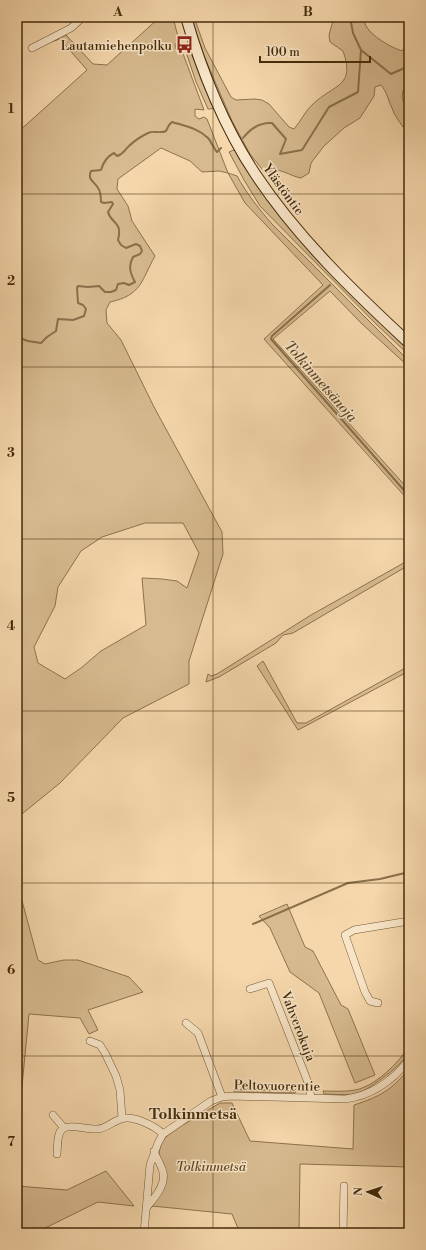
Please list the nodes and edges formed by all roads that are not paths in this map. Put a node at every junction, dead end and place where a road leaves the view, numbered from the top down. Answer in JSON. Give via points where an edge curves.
{"nodes":[{"id":1,"x":83,"y":17,"type":"edge"},
{"id":2,"x":186,"y":17,"type":"edge"},
{"id":3,"x":32,"y":48,"type":"dead end"},
{"id":4,"x":409,"y":343,"type":"edge"},
{"id":5,"x":409,"y":921,"type":"edge"},
{"id":6,"x":250,"y":989,"type":"dead end"},
{"id":7,"x":378,"y":1004,"type":"dead end"},
{"id":8,"x":186,"y":1023,"type":"dead end"},
{"id":9,"x":90,"y":1041,"type":"dead end"},
{"id":10,"x":409,"y":1060,"type":"edge"},
{"id":11,"x":222,"y":1096,"type":"junction"},
{"id":12,"x":311,"y":1098,"type":"junction"},
{"id":13,"x":53,"y":1115,"type":"dead end"},
{"id":14,"x":122,"y":1118,"type":"junction"},
{"id":15,"x":64,"y":1128,"type":"junction"},
{"id":16,"x":163,"y":1134,"type":"junction"},
{"id":17,"x":154,"y":1151,"type":"junction"},
{"id":18,"x":57,"y":1154,"type":"dead end"},
{"id":19,"x":344,"y":1186,"type":"dead end"},
{"id":20,"x":147,"y":1207,"type":"junction"},
{"id":21,"x":144,"y":1233,"type":"edge"},
{"id":22,"x":343,"y":1233,"type":"edge"}],
"edges":[{"from":1,"to":3,"type":"street","via":[[71,28]]},
{"from":2,"to":4,"type":"main road","name":"Ylästöntie","via":[[201,63],[227,122],[256,175],[292,222],[336,271]]},
{"from":5,"to":7,"type":"street","via":[[354,930],[345,935],[365,992],[370,1001]]},
{"from":6,"to":12,"type":"street","name":"Vahverokuja","via":[[269,983],[309,1085]]},
{"from":8,"to":11,"type":"street","via":[[198,1033]]},
{"from":9,"to":14,"type":"street","via":[[100,1045],[116,1076]]},
{"from":10,"to":12,"type":"street","name":"Peltovuorentie","via":[[381,1086],[366,1094],[346,1099]]},
{"from":11,"to":12,"type":"street","name":"Peltovuorentie"},
{"from":11,"to":16,"type":"street","name":"Peltovuorentie"},
{"from":13,"to":15,"type":"street"},
{"from":14,"to":15,"type":"street","via":[[99,1129]]},
{"from":14,"to":16,"type":"street","via":[[146,1123]]},
{"from":15,"to":18,"type":"street","via":[[58,1138]]},
{"from":16,"to":17,"type":"street","name":"Peltovuorentie"},
{"from":17,"to":20,"type":"street","name":"Peltovuorentie","via":[[148,1178]]},
{"from":17,"to":20,"type":"street","name":"Peltovuorentie","via":[[163,1170],[163,1180]]},
{"from":19,"to":22,"type":"street"},
{"from":20,"to":21,"type":"street","name":"Peltovuorentie"}]}
